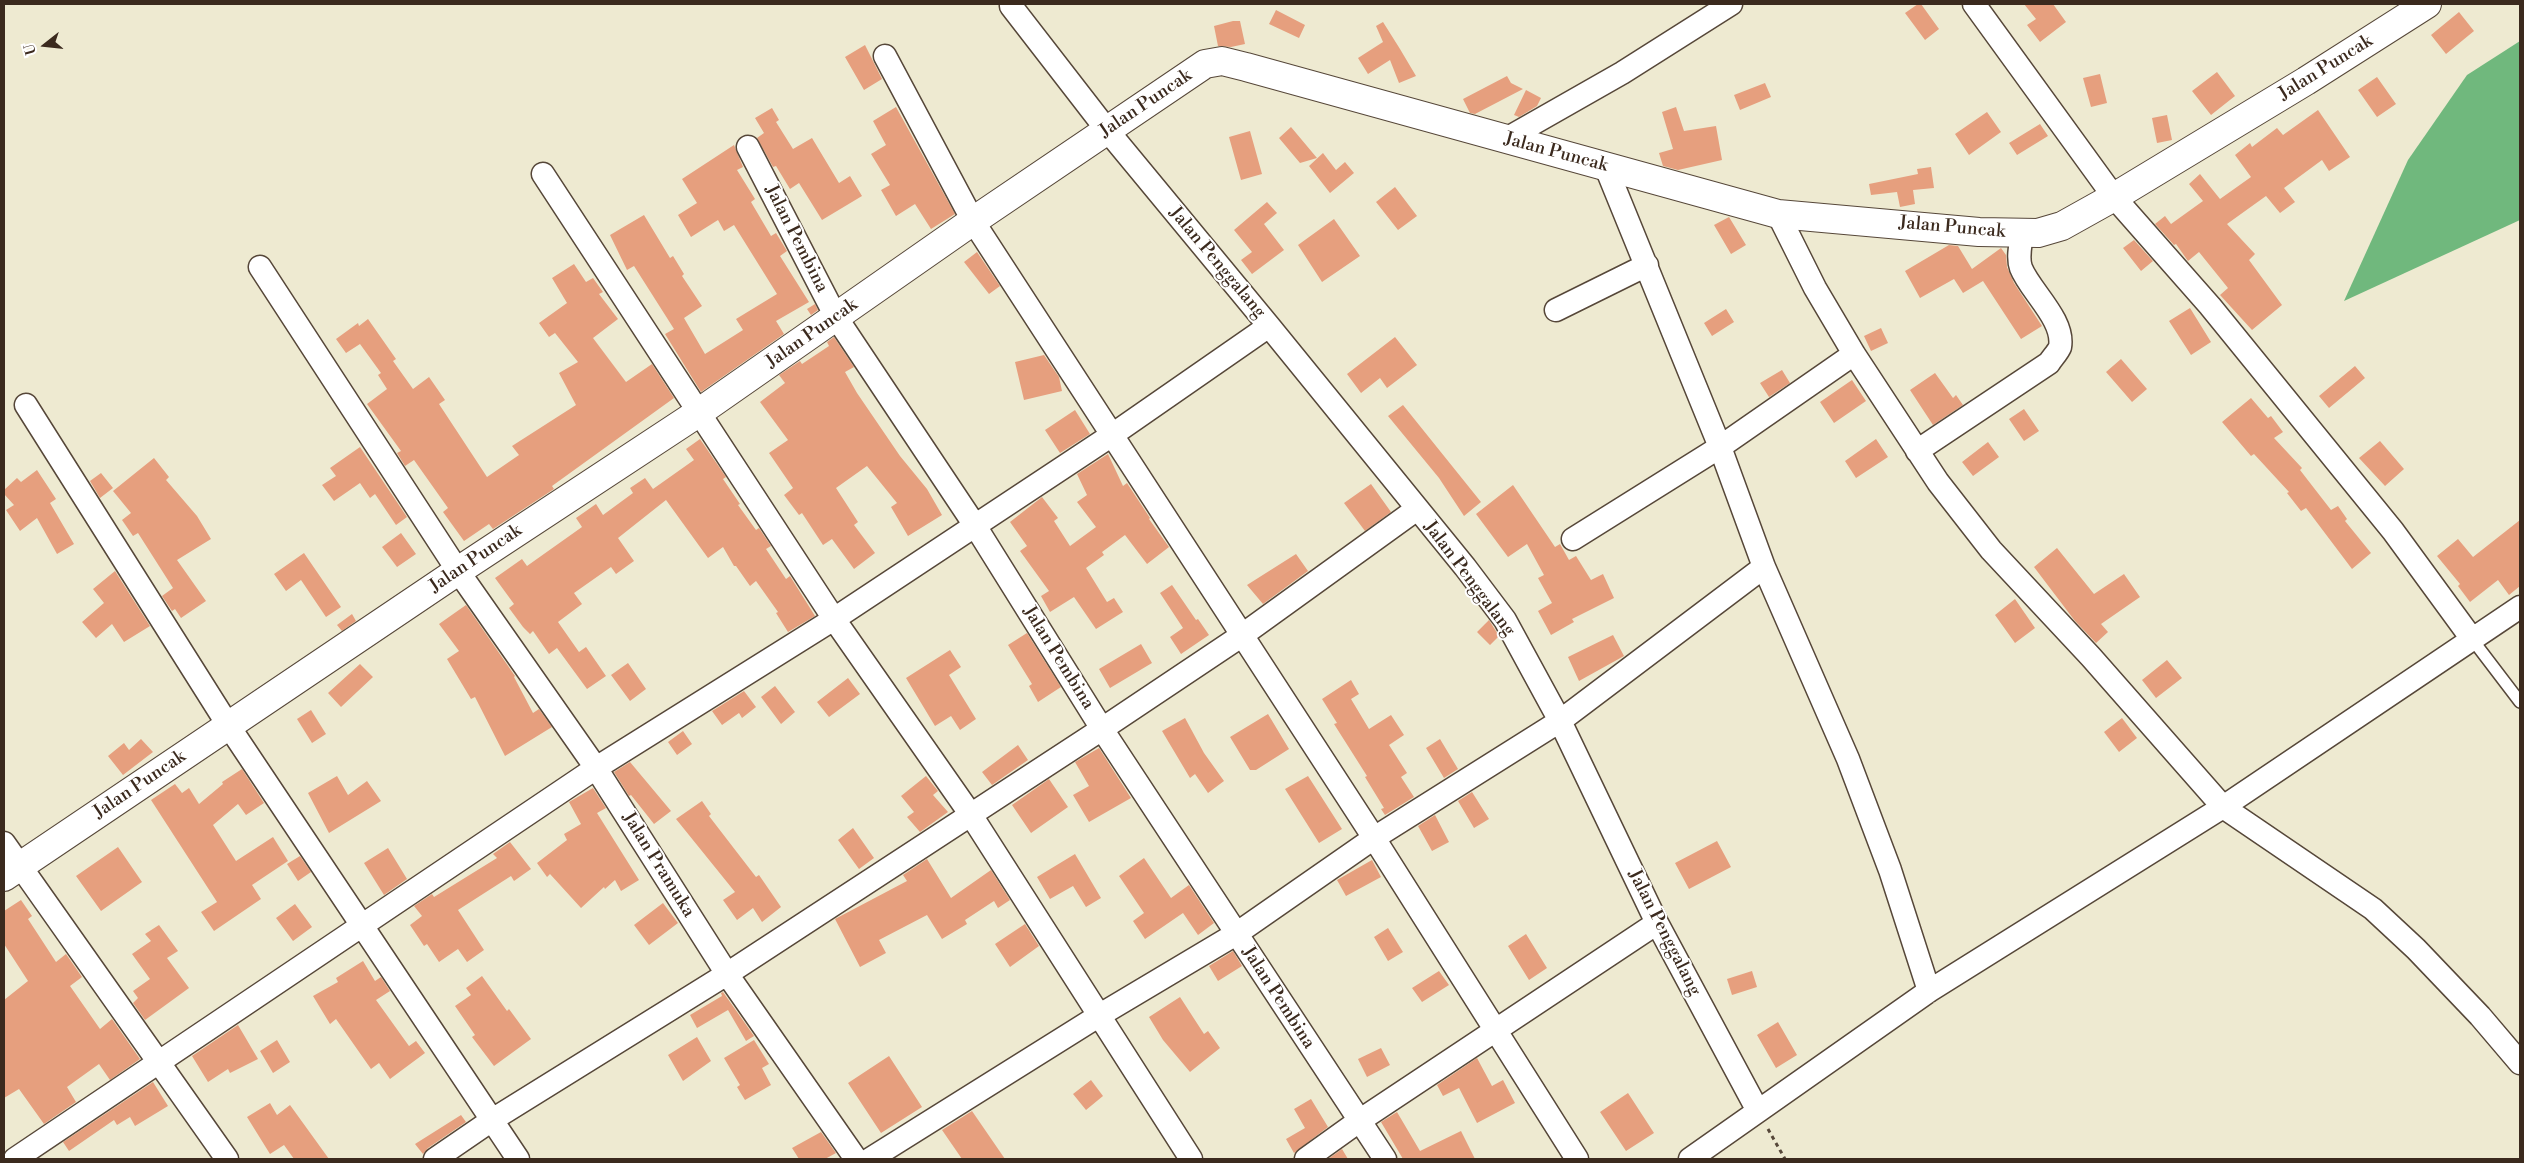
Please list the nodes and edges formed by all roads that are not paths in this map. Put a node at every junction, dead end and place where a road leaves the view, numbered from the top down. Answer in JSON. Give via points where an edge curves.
{"nodes":[{"id":1,"x":1731,"y":4,"type":"edge"},
{"id":2,"x":1974,"y":4,"type":"edge"},
{"id":3,"x":2427,"y":4,"type":"edge"},
{"id":4,"x":1011,"y":6,"type":"dead end"},
{"id":5,"x":885,"y":56,"type":"dead end"},
{"id":6,"x":1107,"y":130,"type":"junction"},
{"id":7,"x":1506,"y":139,"type":"junction"},
{"id":8,"x":748,"y":148,"type":"dead end"},
{"id":9,"x":1605,"y":165,"type":"junction"},
{"id":10,"x":543,"y":174,"type":"dead end"},
{"id":11,"x":2114,"y":197,"type":"junction"},
{"id":12,"x":1778,"y":214,"type":"junction"},
{"id":13,"x":973,"y":221,"type":"junction"},
{"id":14,"x":2022,"y":233,"type":"junction"},
{"id":15,"x":1646,"y":265,"type":"junction"},
{"id":16,"x":260,"y":267,"type":"dead end"},
{"id":17,"x":1556,"y":310,"type":"dead end"},
{"id":18,"x":836,"y":317,"type":"junction"},
{"id":19,"x":1269,"y":326,"type":"junction"},
{"id":20,"x":1854,"y":354,"type":"junction"},
{"id":21,"x":26,"y":405,"type":"dead end"},
{"id":22,"x":698,"y":414,"type":"junction"},
{"id":23,"x":1112,"y":435,"type":"junction"},
{"id":24,"x":1720,"y":446,"type":"junction"},
{"id":25,"x":1917,"y":451,"type":"junction"},
{"id":26,"x":1416,"y":510,"type":"junction"},
{"id":27,"x":974,"y":524,"type":"junction"},
{"id":28,"x":1573,"y":540,"type":"dead end"},
{"id":29,"x":1764,"y":567,"type":"junction"},
{"id":30,"x":458,"y":571,"type":"junction"},
{"id":31,"x":2520,"y":607,"type":"edge"},
{"id":32,"x":834,"y":619,"type":"junction"},
{"id":33,"x":1242,"y":636,"type":"junction"},
{"id":34,"x":2472,"y":639,"type":"junction"},
{"id":35,"x":2520,"y":702,"type":"edge"},
{"id":36,"x":1560,"y":721,"type":"junction"},
{"id":37,"x":228,"y":725,"type":"junction"},
{"id":38,"x":1102,"y":729,"type":"junction"},
{"id":39,"x":596,"y":768,"type":"junction"},
{"id":40,"x":2223,"y":807,"type":"junction"},
{"id":41,"x":971,"y":814,"type":"junction"},
{"id":42,"x":1374,"y":838,"type":"junction"},
{"id":43,"x":4,"y":843,"type":"edge"},
{"id":44,"x":12,"y":872,"type":"edge"},
{"id":45,"x":1657,"y":923,"type":"junction"},
{"id":46,"x":363,"y":925,"type":"junction"},
{"id":47,"x":1236,"y":934,"type":"junction"},
{"id":48,"x":727,"y":974,"type":"junction"},
{"id":49,"x":1929,"y":991,"type":"junction"},
{"id":50,"x":1100,"y":1015,"type":"junction"},
{"id":51,"x":1495,"y":1032,"type":"junction"},
{"id":52,"x":157,"y":1062,"type":"junction"},
{"id":53,"x":2520,"y":1063,"type":"edge"},
{"id":54,"x":1758,"y":1111,"type":"junction"},
{"id":55,"x":492,"y":1120,"type":"junction"},
{"id":56,"x":1359,"y":1121,"type":"junction"},
{"id":57,"x":4,"y":1151,"type":"edge"},
{"id":58,"x":10,"y":1159,"type":"edge"},
{"id":59,"x":15,"y":1159,"type":"edge"},
{"id":60,"x":227,"y":1159,"type":"edge"},
{"id":61,"x":435,"y":1159,"type":"edge"},
{"id":62,"x":518,"y":1159,"type":"edge"},
{"id":63,"x":856,"y":1159,"type":"edge"},
{"id":64,"x":870,"y":1159,"type":"edge"},
{"id":65,"x":1191,"y":1159,"type":"edge"},
{"id":66,"x":1306,"y":1159,"type":"edge"},
{"id":67,"x":1385,"y":1159,"type":"edge"},
{"id":68,"x":1577,"y":1159,"type":"edge"},
{"id":69,"x":1690,"y":1159,"type":"edge"}],
"edges":[{"from":1,"to":7,"type":"street","via":[[1622,73]]},
{"from":2,"to":11,"type":"street"},
{"from":3,"to":11,"type":"street","name":"Jalan Puncak"},
{"from":4,"to":6,"type":"street","name":"Jalan Penggalang"},
{"from":5,"to":13,"type":"street"},
{"from":6,"to":7,"type":"street","name":"Jalan Puncak","via":[[1205,64],[1222,61]]},
{"from":6,"to":13,"type":"street","name":"Jalan Puncak"},
{"from":6,"to":19,"type":"street","name":"Jalan Penggalang"},
{"from":7,"to":9,"type":"street","name":"Jalan Puncak"},
{"from":8,"to":18,"type":"street","name":"Jalan Pembina"},
{"from":9,"to":12,"type":"street","name":"Jalan Puncak"},
{"from":9,"to":15,"type":"street"},
{"from":10,"to":22,"type":"street"},
{"from":11,"to":14,"type":"street","name":"Jalan Puncak","via":[[2062,226],[2038,233]]},
{"from":11,"to":34,"type":"street","via":[[2210,306],[2393,531]]},
{"from":12,"to":14,"type":"street","name":"Jalan Puncak"},
{"from":12,"to":20,"type":"street","via":[[1815,288]]},
{"from":13,"to":18,"type":"street","name":"Jalan Puncak"},
{"from":13,"to":23,"type":"street"},
{"from":14,"to":25,"type":"street","via":[[2021,268],[2056,323],[2060,348],[2049,363]]},
{"from":15,"to":17,"type":"street"},
{"from":15,"to":24,"type":"street"},
{"from":16,"to":30,"type":"street","name":"Jalan Pramuka"},
{"from":18,"to":22,"type":"street","name":"Jalan Puncak"},
{"from":18,"to":27,"type":"street","name":"Jalan Pembina"},
{"from":19,"to":23,"type":"street"},
{"from":19,"to":26,"type":"street","name":"Jalan Penggalang"},
{"from":20,"to":24,"type":"street"},
{"from":20,"to":25,"type":"street"},
{"from":21,"to":37,"type":"street"},
{"from":22,"to":30,"type":"street","name":"Jalan Puncak"},
{"from":22,"to":32,"type":"street"},
{"from":23,"to":27,"type":"street"},
{"from":23,"to":33,"type":"street"},
{"from":24,"to":28,"type":"street"},
{"from":24,"to":29,"type":"street"},
{"from":25,"to":40,"type":"street","via":[[1991,550],[2091,657]]},
{"from":26,"to":33,"type":"street"},
{"from":26,"to":36,"type":"street","name":"Jalan Penggalang","via":[[1505,620]]},
{"from":27,"to":32,"type":"street"},
{"from":27,"to":38,"type":"street","name":"Jalan Pembina"},
{"from":29,"to":36,"type":"street"},
{"from":29,"to":49,"type":"street","via":[[1848,759],[1890,870]]},
{"from":30,"to":37,"type":"street","name":"Jalan Puncak"},
{"from":30,"to":39,"type":"street","name":"Jalan Pramuka"},
{"from":31,"to":34,"type":"street"},
{"from":32,"to":39,"type":"street"},
{"from":32,"to":41,"type":"street"},
{"from":33,"to":38,"type":"street"},
{"from":33,"to":42,"type":"street"},
{"from":34,"to":35,"type":"lane"},
{"from":34,"to":40,"type":"street"},
{"from":36,"to":42,"type":"street"},
{"from":36,"to":45,"type":"street","name":"Jalan Penggalang"},
{"from":37,"to":44,"type":"street","name":"Jalan Puncak"},
{"from":37,"to":46,"type":"street"},
{"from":38,"to":41,"type":"street"},
{"from":38,"to":47,"type":"street","name":"Jalan Pembina"},
{"from":39,"to":46,"type":"street"},
{"from":39,"to":48,"type":"street","name":"Jalan Pramuka"},
{"from":40,"to":49,"type":"street"},
{"from":40,"to":53,"type":"street","via":[[2373,909],[2480,1016]]},
{"from":41,"to":48,"type":"street"},
{"from":41,"to":50,"type":"street"},
{"from":42,"to":47,"type":"street"},
{"from":42,"to":51,"type":"street"},
{"from":43,"to":44,"type":"street"},
{"from":44,"to":52,"type":"street"},
{"from":45,"to":51,"type":"street"},
{"from":45,"to":54,"type":"street","name":"Jalan Penggalang"},
{"from":46,"to":52,"type":"street"},
{"from":46,"to":55,"type":"street"},
{"from":47,"to":50,"type":"street"},
{"from":47,"to":56,"type":"street","name":"Jalan Pembina"},
{"from":48,"to":55,"type":"street"},
{"from":48,"to":63,"type":"street","name":"Jalan Pramuka"},
{"from":49,"to":54,"type":"street"},
{"from":50,"to":64,"type":"street"},
{"from":50,"to":65,"type":"street"},
{"from":51,"to":56,"type":"street"},
{"from":51,"to":68,"type":"street"},
{"from":52,"to":59,"type":"street"},
{"from":52,"to":60,"type":"street"},
{"from":54,"to":69,"type":"street"},
{"from":55,"to":61,"type":"street"},
{"from":55,"to":62,"type":"street"},
{"from":56,"to":66,"type":"street"},
{"from":56,"to":67,"type":"street","name":"Jalan Pembina"},
{"from":57,"to":58,"type":"street"}]}
